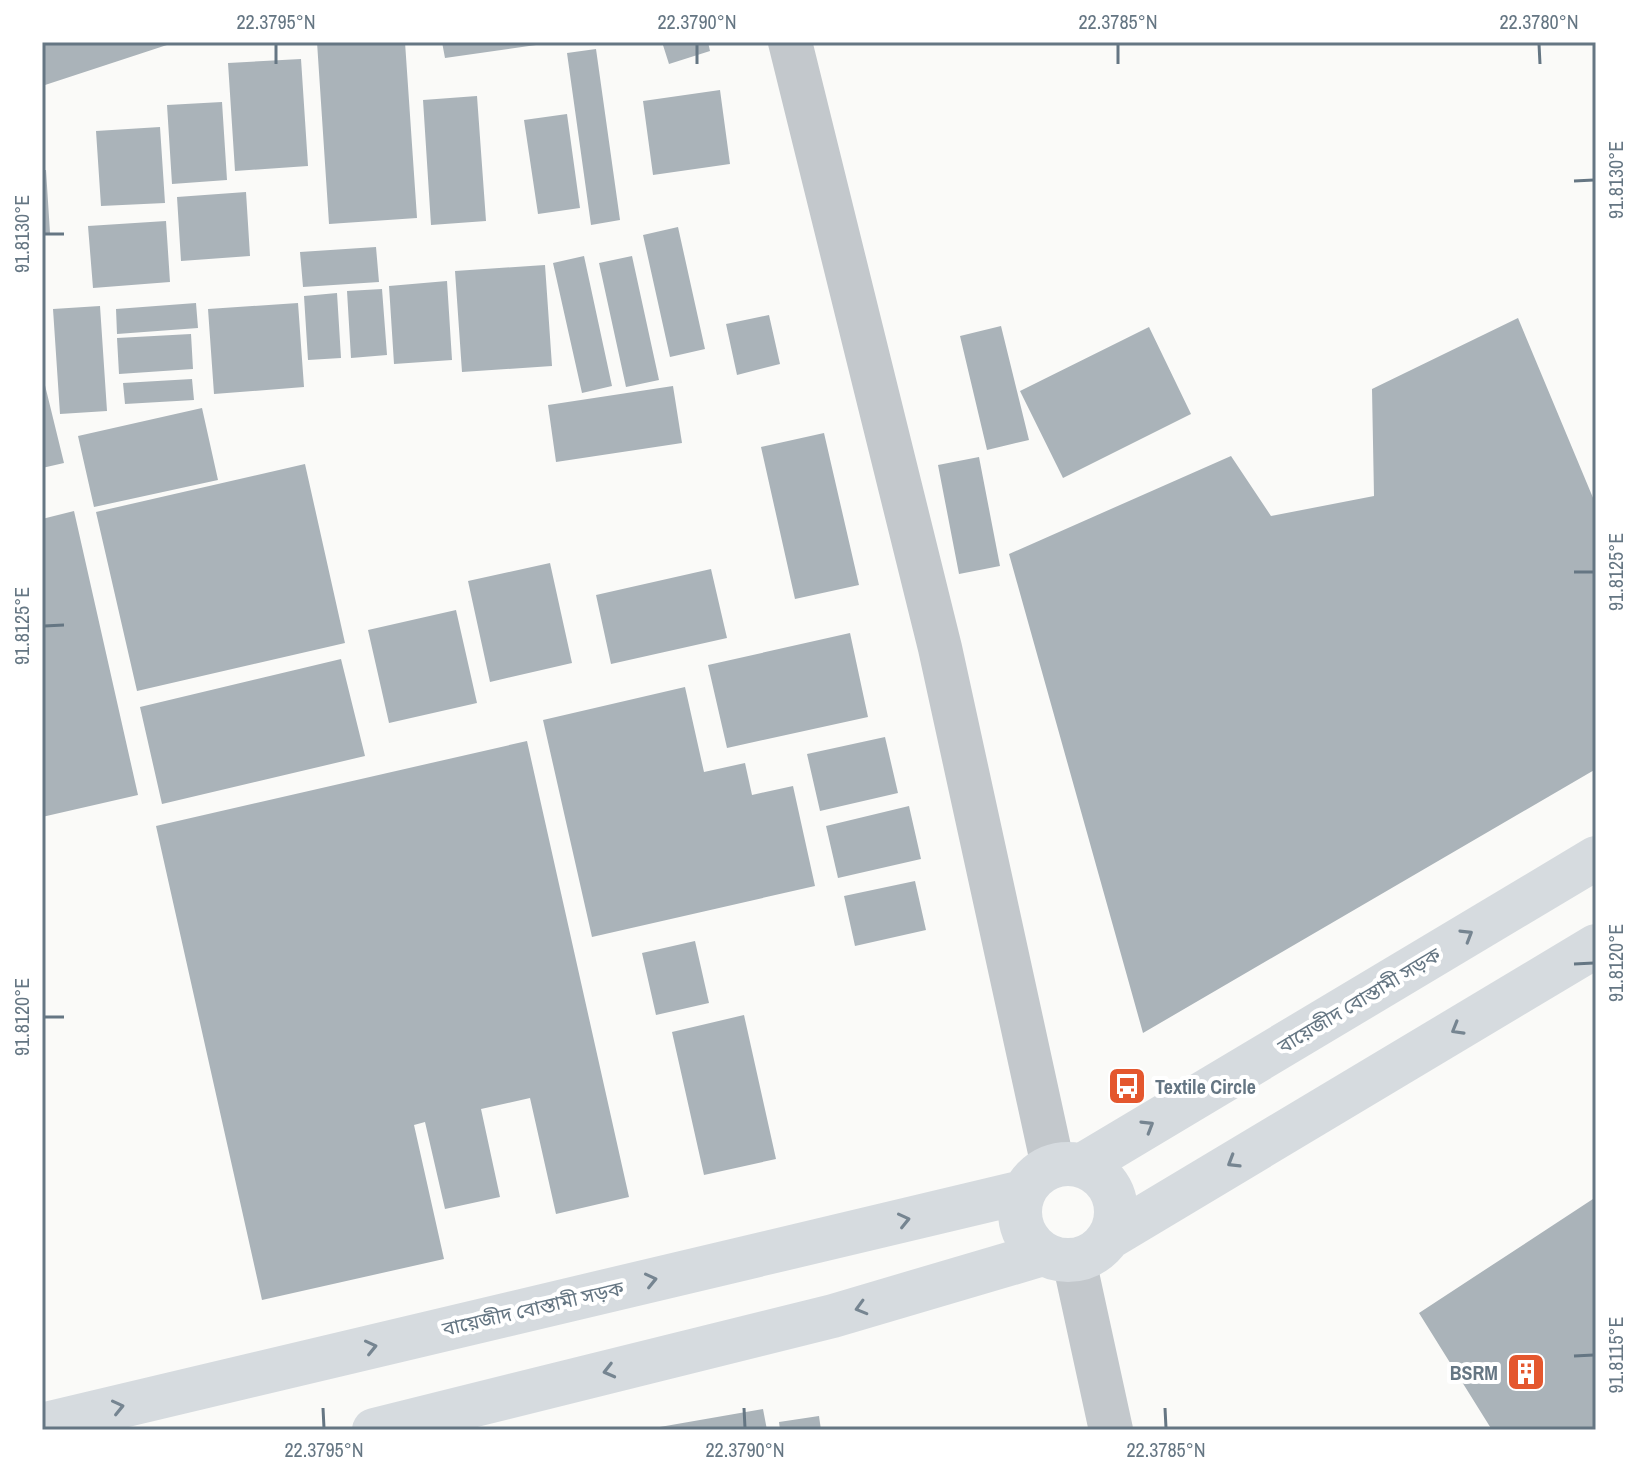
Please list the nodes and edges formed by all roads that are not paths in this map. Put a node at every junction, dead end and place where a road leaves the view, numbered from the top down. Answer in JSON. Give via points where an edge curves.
{"nodes":[{"id":1,"x":790,"y":42,"type":"edge"},
{"id":2,"x":1596,"y":858,"type":"edge"},
{"id":3,"x":1596,"y":946,"type":"edge"},
{"id":4,"x":1052,"y":1175,"type":"junction"},
{"id":5,"x":1110,"y":1237,"type":"junction"},
{"id":6,"x":1058,"y":1257,"type":"junction"},
{"id":7,"x":42,"y":1425,"type":"edge"},
{"id":8,"x":374,"y":1430,"type":"edge"},
{"id":9,"x":1111,"y":1430,"type":"edge"}],
"edges":[{"from":1,"to":4,"type":"street","via":[[940,648]]},
{"from":4,"to":2,"type":"main road","name":"বায়েজীদ বোস্তামী সড়ক","one_way":true},
{"from":3,"to":5,"type":"main road","one_way":true},
{"from":4,"to":5,"type":"main road","via":[[1094,1170],[1111,1188],[1117,1213]]},
{"from":4,"to":6,"type":"main road","via":[[1019,1209],[1021,1227]]},
{"from":7,"to":4,"type":"main road","name":"বায়েজীদ বোস্তামী সড়ক","one_way":true},
{"from":5,"to":6,"type":"main road","via":[[1094,1253]]},
{"from":6,"to":8,"type":"main road","one_way":true},
{"from":6,"to":9,"type":"street"}]}
